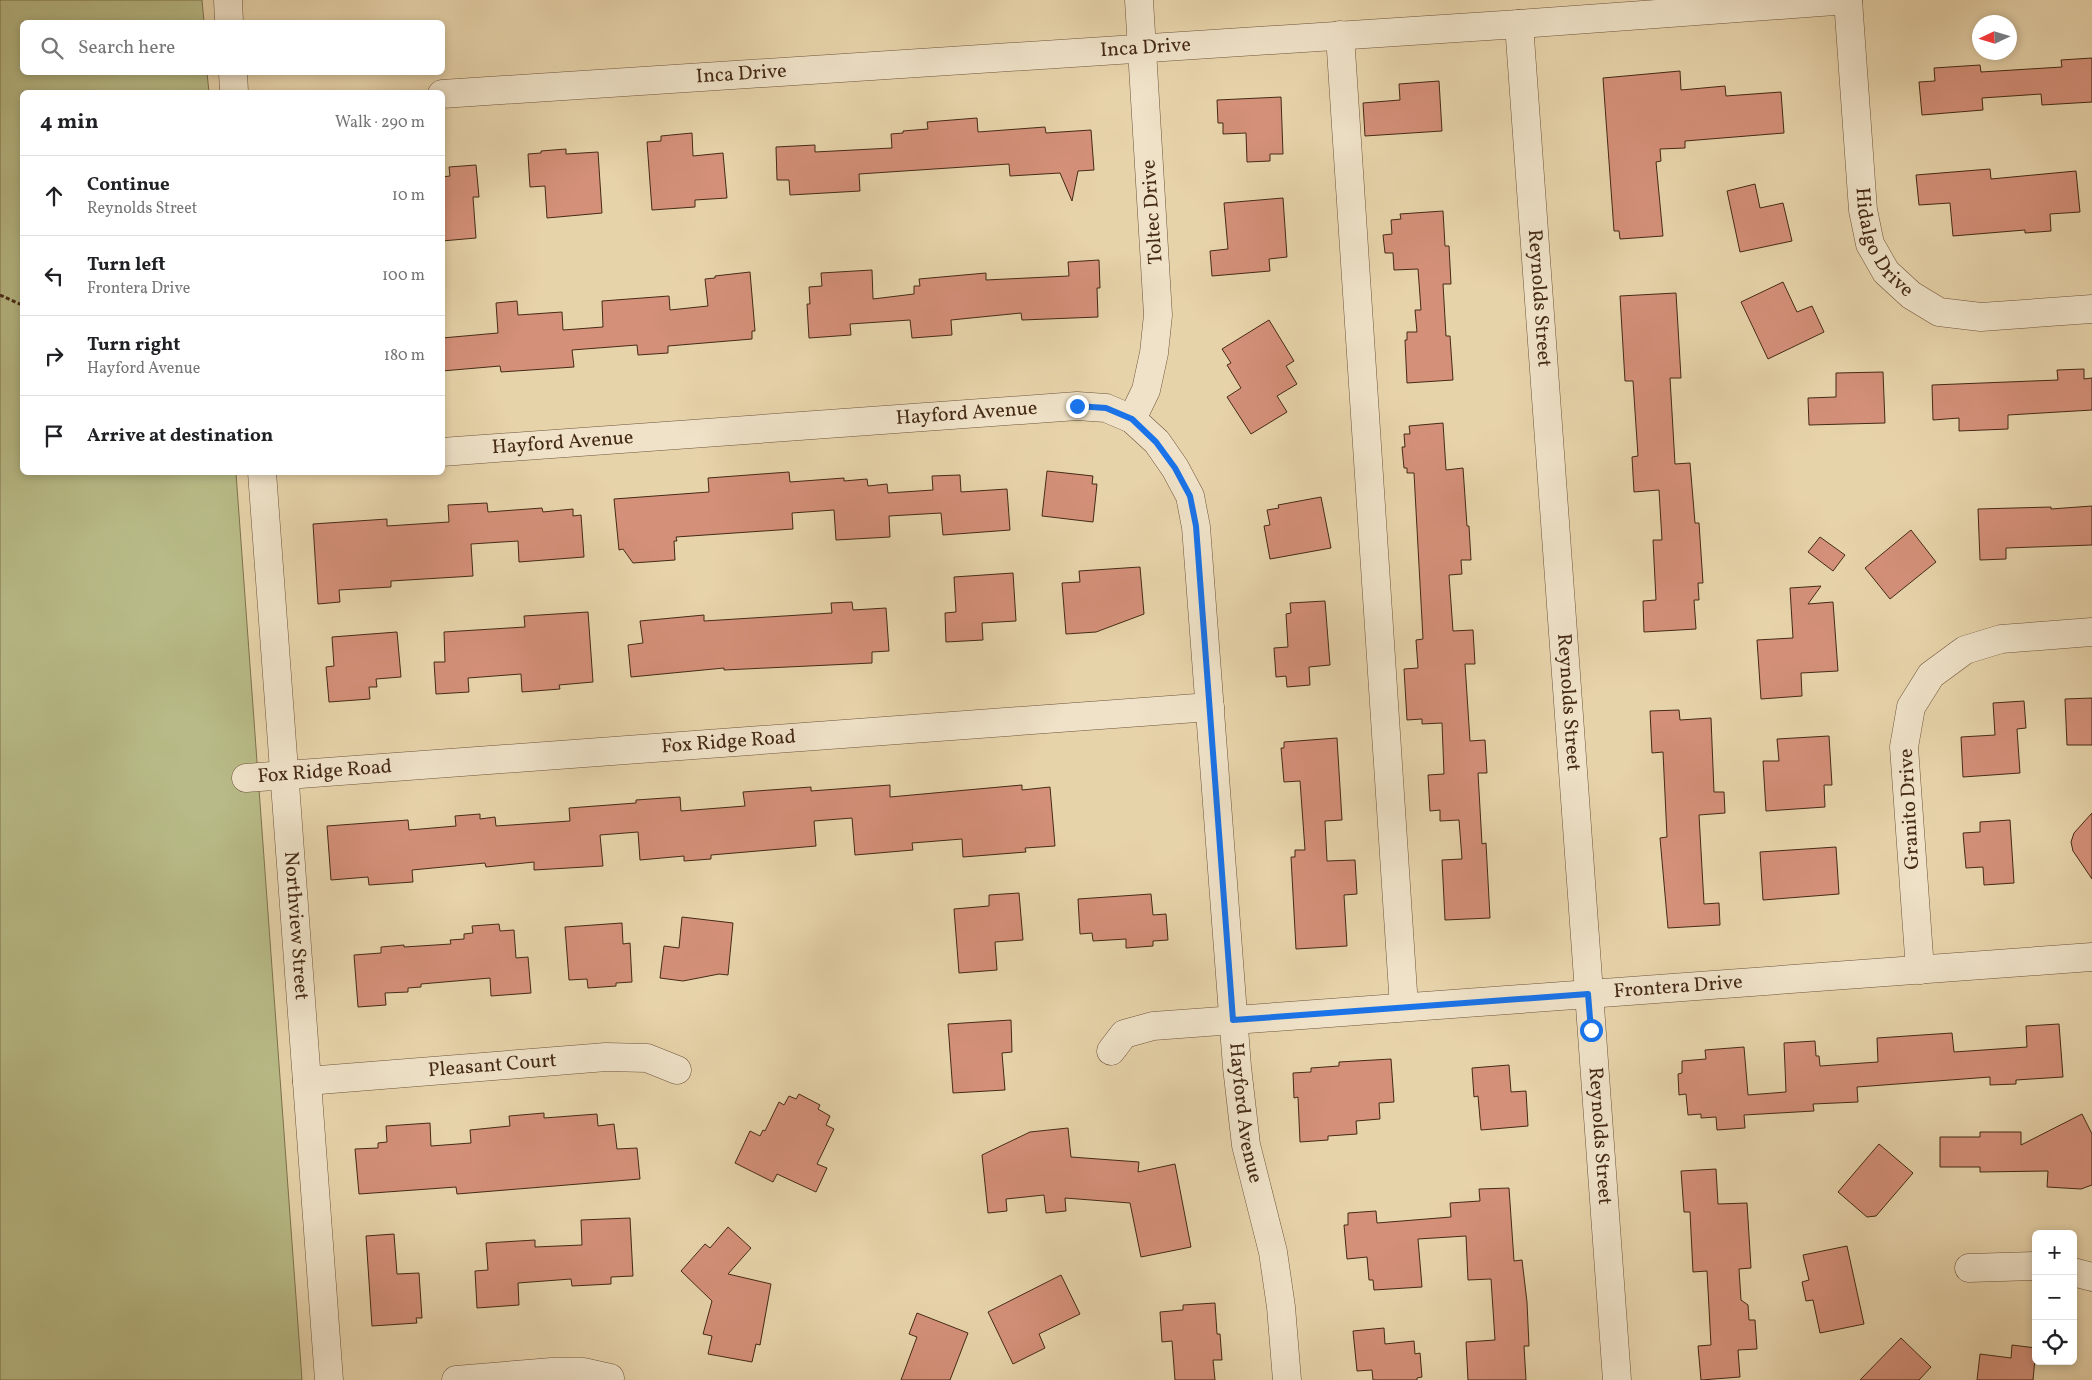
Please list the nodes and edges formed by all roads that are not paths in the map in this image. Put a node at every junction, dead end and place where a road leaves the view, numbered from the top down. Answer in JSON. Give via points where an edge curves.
{"nodes":[{"id":1,"x":228,"y":0,"type":"edge"},
{"id":2,"x":1139,"y":0,"type":"edge"},
{"id":3,"x":1848,"y":0,"type":"edge"},
{"id":4,"x":229,"y":20,"type":"edge"},
{"id":5,"x":1519,"y":24,"type":"junction"},
{"id":6,"x":1340,"y":35,"type":"junction"},
{"id":7,"x":1142,"y":48,"type":"junction"},
{"id":8,"x":233,"y":75,"type":"edge"},
{"id":9,"x":234,"y":90,"type":"edge"},
{"id":10,"x":445,"y":94,"type":"edge"},
{"id":11,"x":2092,"y":309,"type":"edge"},
{"id":12,"x":1132,"y":419,"type":"junction"},
{"id":13,"x":445,"y":452,"type":"edge"},
{"id":14,"x":262,"y":475,"type":"edge"},
{"id":15,"x":2092,"y":632,"type":"edge"},
{"id":16,"x":1210,"y":707,"type":"junction"},
{"id":17,"x":285,"y":775,"type":"junction"},
{"id":18,"x":246,"y":778,"type":"dead end"},
{"id":19,"x":2092,"y":957,"type":"edge"},
{"id":20,"x":1920,"y":970,"type":"junction"},
{"id":21,"x":1588,"y":994,"type":"junction"},
{"id":22,"x":1404,"y":1007,"type":"junction"},
{"id":23,"x":1233,"y":1020,"type":"junction"},
{"id":24,"x":1111,"y":1051,"type":"dead end"},
{"id":25,"x":677,"y":1070,"type":"dead end"},
{"id":26,"x":307,"y":1081,"type":"junction"},
{"id":27,"x":2032,"y":1266,"type":"edge"},
{"id":28,"x":1969,"y":1268,"type":"dead end"},
{"id":29,"x":2077,"y":1273,"type":"edge"},
{"id":30,"x":2092,"y":1277,"type":"edge"},
{"id":31,"x":610,"y":1378,"type":"dead end"},
{"id":32,"x":329,"y":1380,"type":"edge"},
{"id":33,"x":456,"y":1380,"type":"edge"},
{"id":34,"x":1287,"y":1380,"type":"edge"},
{"id":35,"x":1617,"y":1380,"type":"edge"}],
"edges":[{"from":1,"to":4,"type":"street"},
{"from":2,"to":7,"type":"street","name":"Toltec Drive"},
{"from":3,"to":5,"type":"street","name":"Inca Drive"},
{"from":3,"to":11,"type":"street","name":"Hidalgo Drive","via":[[1864,210],[1870,244],[1886,272],[1911,295],[1939,312],[1981,317]]},
{"from":5,"to":6,"type":"street","name":"Inca Drive"},
{"from":5,"to":21,"type":"street","name":"Reynolds Street"},
{"from":6,"to":7,"type":"street","name":"Inca Drive"},
{"from":6,"to":22,"type":"street"},
{"from":7,"to":10,"type":"street","name":"Inca Drive"},
{"from":7,"to":12,"type":"street","name":"Toltec Drive","via":[[1158,315],[1146,390]]},
{"from":8,"to":9,"type":"street"},
{"from":12,"to":13,"type":"street","name":"Hayford Avenue","via":[[1106,408],[1077,406]]},
{"from":12,"to":16,"type":"street","name":"Hayford Avenue","via":[[1156,442],[1190,496],[1196,526]]},
{"from":14,"to":17,"type":"street","name":"Northview Street"},
{"from":15,"to":20,"type":"street","name":"Granito Drive","via":[[2001,639],[1965,650],[1931,675],[1911,707],[1904,746]]},
{"from":16,"to":17,"type":"street","name":"Fox Ridge Road"},
{"from":16,"to":23,"type":"street","name":"Hayford Avenue"},
{"from":17,"to":18,"type":"street","name":"Fox Ridge Road"},
{"from":17,"to":26,"type":"street","name":"Northview Street"},
{"from":19,"to":20,"type":"street","name":"Frontera Drive"},
{"from":20,"to":21,"type":"street","name":"Frontera Drive"},
{"from":21,"to":22,"type":"street","name":"Frontera Drive"},
{"from":21,"to":35,"type":"street","name":"Reynolds Street"},
{"from":22,"to":23,"type":"street","name":"Frontera Drive"},
{"from":23,"to":24,"type":"street","name":"Frontera Drive","via":[[1153,1026],[1124,1034]]},
{"from":23,"to":34,"type":"street","name":"Hayford Avenue","via":[[1246,1145],[1273,1252],[1282,1308]]},
{"from":25,"to":26,"type":"street","name":"Pleasant Court","via":[[648,1058],[606,1057]]},
{"from":26,"to":32,"type":"street","name":"Northview Street"},
{"from":27,"to":28,"type":"street"},
{"from":29,"to":30,"type":"street"},
{"from":31,"to":33,"type":"street","via":[[584,1372],[552,1372]]}]}
